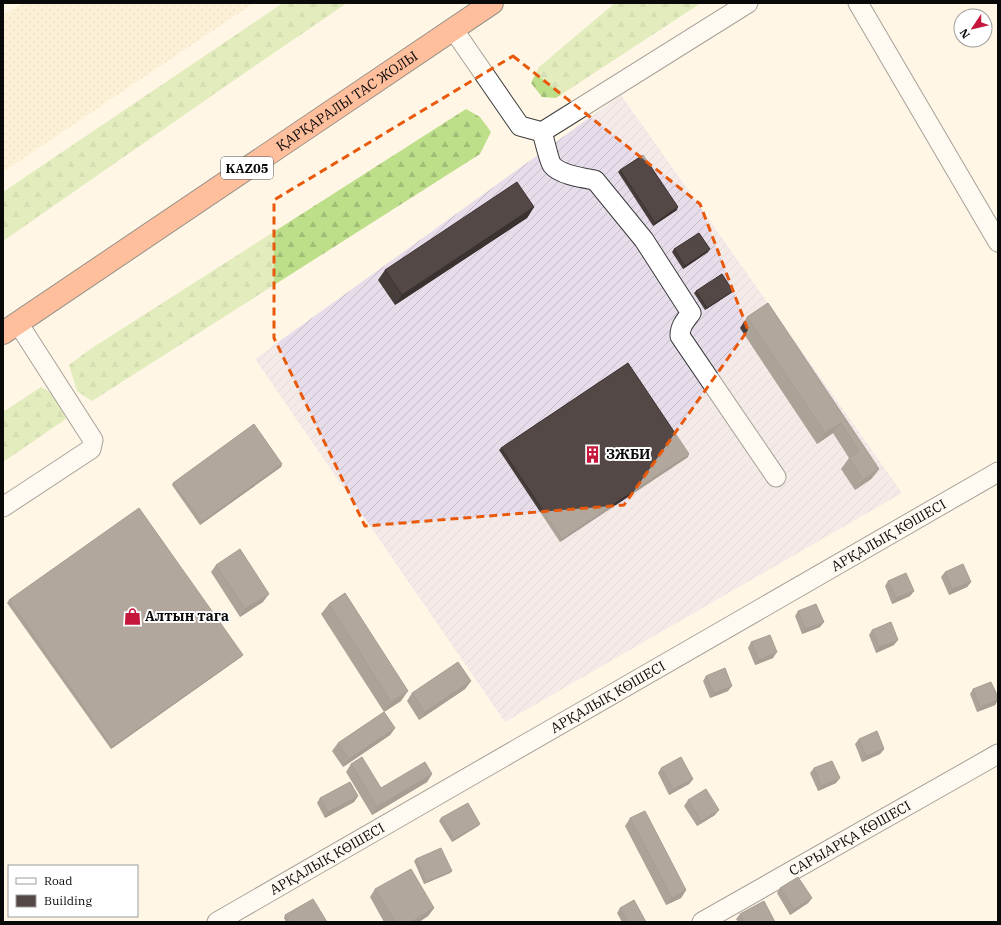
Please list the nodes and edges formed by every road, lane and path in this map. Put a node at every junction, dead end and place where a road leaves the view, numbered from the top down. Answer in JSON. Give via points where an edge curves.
{"nodes":[{"id":1,"x":492,"y":3,"type":"edge"},
{"id":2,"x":748,"y":3,"type":"edge"},
{"id":3,"x":858,"y":3,"type":"edge"},
{"id":4,"x":453,"y":29,"type":"junction"},
{"id":5,"x":542,"y":132,"type":"junction"},
{"id":6,"x":998,"y":242,"type":"edge"},
{"id":7,"x":11,"y":328,"type":"edge"},
{"id":8,"x":998,"y":472,"type":"edge"},
{"id":9,"x":776,"y":476,"type":"dead end"},
{"id":10,"x":3,"y":507,"type":"edge"},
{"id":11,"x":998,"y":754,"type":"edge"},
{"id":12,"x":217,"y":922,"type":"edge"},
{"id":13,"x":702,"y":922,"type":"edge"}],
"edges":[{"from":1,"to":4,"type":"highway","name":"ҚАРҚАРАЛЫ ТАС ЖОЛЫ","number":"KАZ05"},
{"from":2,"to":5,"type":"street"},
{"from":3,"to":6,"type":"street"},
{"from":4,"to":5,"type":"street","via":[[520,126]]},
{"from":4,"to":7,"type":"highway","name":"ҚАРҚАРАЛЫ ТАС ЖОЛЫ","number":"KАZ05"},
{"from":5,"to":9,"type":"street","via":[[552,165],[563,173],[594,180],[644,240],[691,313],[680,330],[680,336]]},
{"from":7,"to":10,"type":"street","via":[[93,440],[91,449]]},
{"from":8,"to":12,"type":"street","name":"АРҚАЛЫҚ КӨШЕСІ"},
{"from":11,"to":13,"type":"street","name":"САРЫАРҚА КӨШЕСІ"}]}
